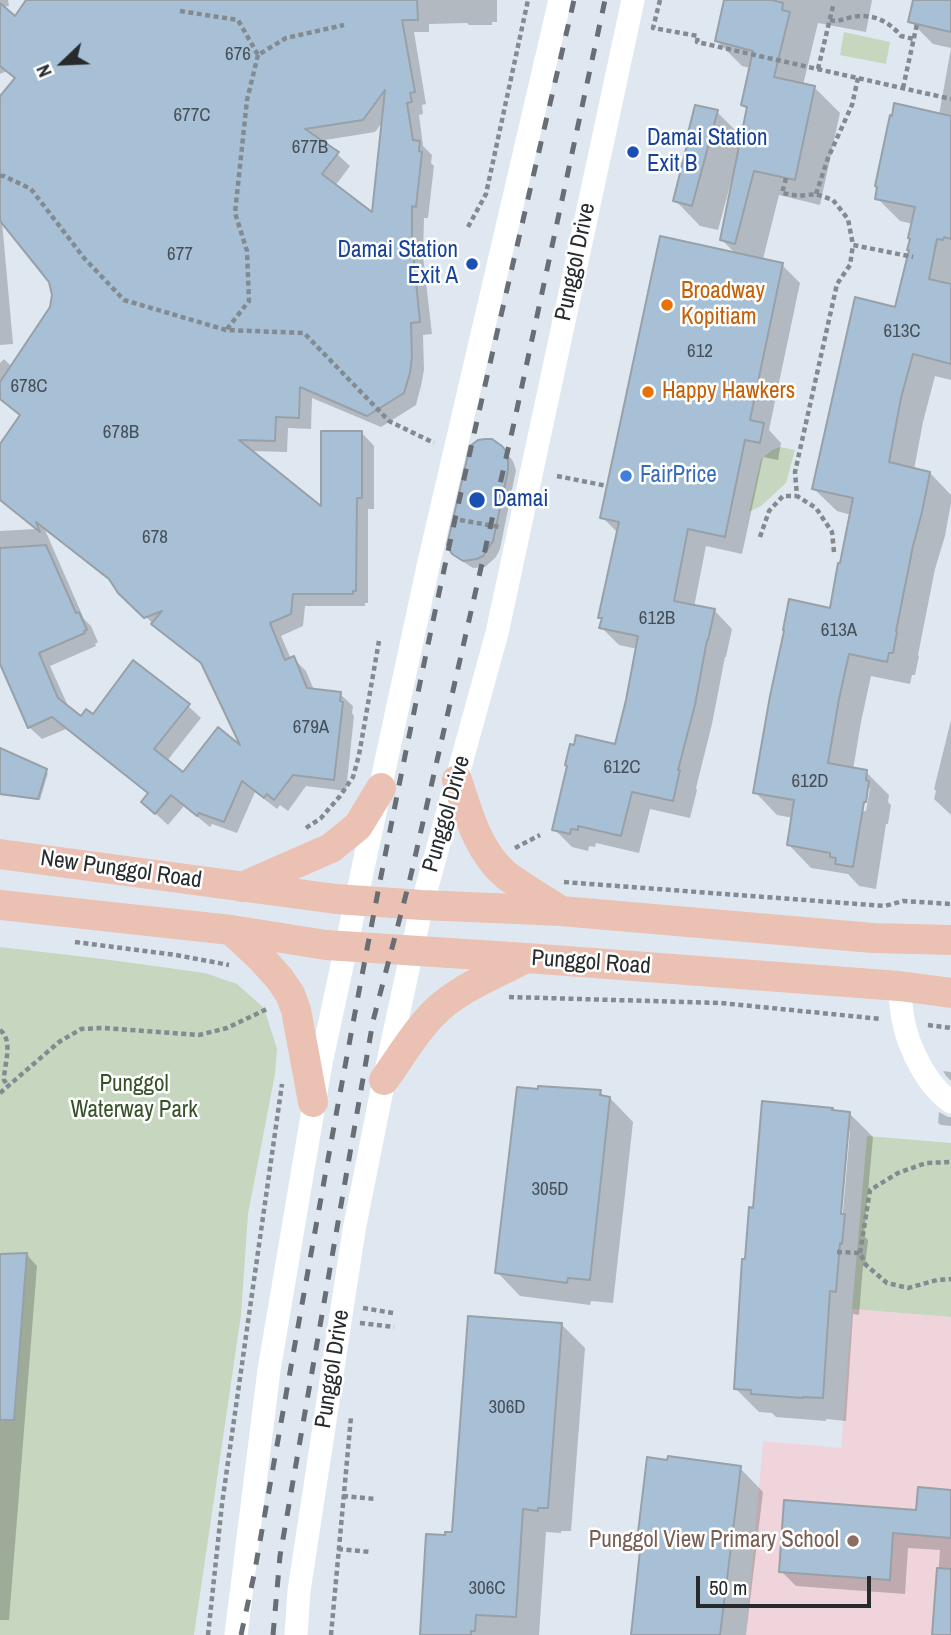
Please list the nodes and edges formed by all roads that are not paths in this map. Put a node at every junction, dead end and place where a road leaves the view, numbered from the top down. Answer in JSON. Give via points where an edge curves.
{"nodes":[{"id":1,"x":560,"y":0,"type":"edge"},
{"id":2,"x":633,"y":0,"type":"edge"},
{"id":3,"x":457,"y":780,"type":"junction"},
{"id":4,"x":381,"y":788,"type":"junction"},
{"id":5,"x":0,"y":853,"type":"edge"},
{"id":6,"x":242,"y":887,"type":"junction"},
{"id":7,"x":355,"y":900,"type":"junction"},
{"id":8,"x":0,"y":905,"type":"edge"},
{"id":9,"x":422,"y":905,"type":"junction"},
{"id":10,"x":561,"y":911,"type":"junction"},
{"id":11,"x":231,"y":930,"type":"junction"},
{"id":12,"x":951,"y":940,"type":"edge"},
{"id":13,"x":346,"y":946,"type":"junction"},
{"id":14,"x":412,"y":950,"type":"junction"},
{"id":15,"x":527,"y":958,"type":"junction"},
{"id":16,"x":899,"y":986,"type":"junction"},
{"id":17,"x":951,"y":992,"type":"edge"},
{"id":18,"x":384,"y":1080,"type":"junction"},
{"id":19,"x":313,"y":1102,"type":"junction"},
{"id":20,"x":951,"y":1102,"type":"edge"},
{"id":21,"x":236,"y":1635,"type":"edge"},
{"id":22,"x":296,"y":1635,"type":"edge"}],
"edges":[{"from":1,"to":4,"type":"street"},
{"from":2,"to":3,"type":"street","name":"Punggol Drive","via":[[497,634]]},
{"from":3,"to":9,"type":"street","name":"Punggol Drive"},
{"from":3,"to":10,"type":"main road","via":[[489,856],[505,874]]},
{"from":4,"to":6,"type":"main road","via":[[358,826],[331,848]]},
{"from":4,"to":7,"type":"street"},
{"from":5,"to":6,"type":"main road","name":"New Punggol Road"},
{"from":6,"to":7,"type":"main road"},
{"from":7,"to":9,"type":"main road"},
{"from":7,"to":13,"type":"street"},
{"from":8,"to":11,"type":"main road","name":"New Punggol Road"},
{"from":9,"to":10,"type":"main road"},
{"from":9,"to":14,"type":"street","name":"Punggol Drive"},
{"from":10,"to":12,"type":"main road","via":[[873,938]]},
{"from":11,"to":13,"type":"main road","name":"Punggol Road"},
{"from":11,"to":19,"type":"main road","via":[[290,995]]},
{"from":13,"to":14,"type":"main road","name":"Punggol Road"},
{"from":13,"to":19,"type":"street"},
{"from":14,"to":15,"type":"main road","name":"Punggol Road"},
{"from":14,"to":18,"type":"street","name":"Punggol Drive"},
{"from":15,"to":16,"type":"main road","name":"Punggol Road"},
{"from":15,"to":18,"type":"main road","via":[[458,994],[433,1013]]},
{"from":16,"to":17,"type":"main road","name":"Punggol Road"},
{"from":16,"to":20,"type":"street","via":[[903,1021],[923,1074]]},
{"from":18,"to":22,"type":"street","name":"Punggol Drive","via":[[354,1230]]},
{"from":19,"to":21,"type":"street","via":[[269,1370]]}]}
